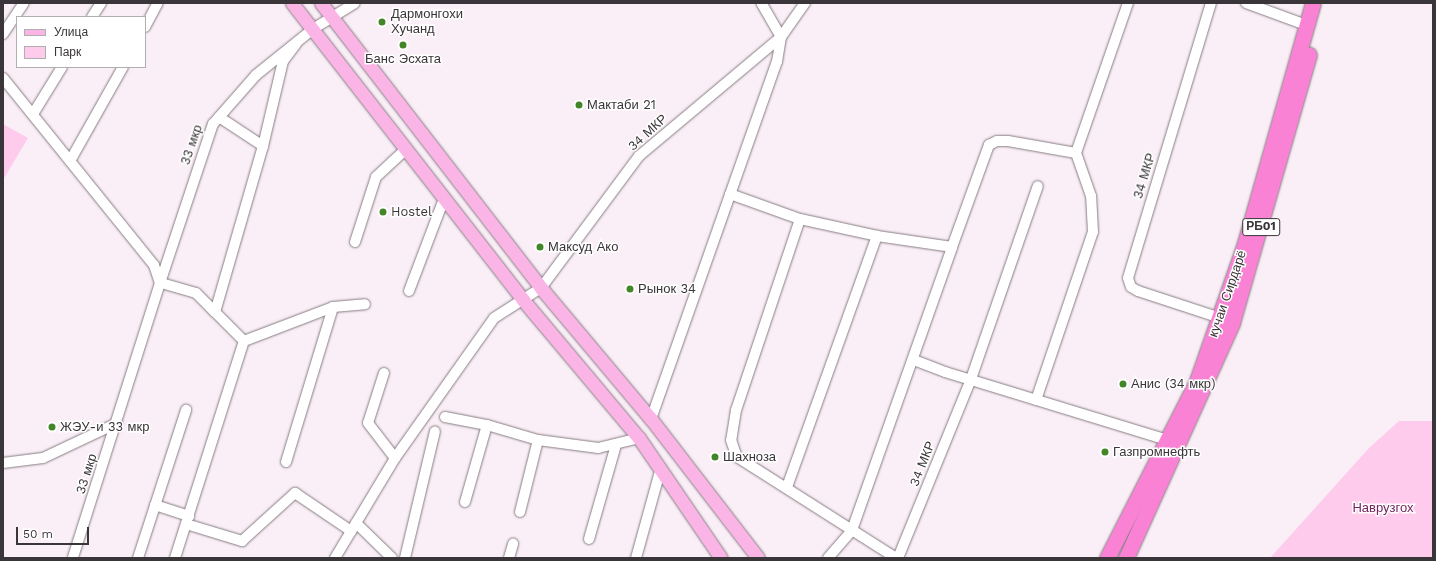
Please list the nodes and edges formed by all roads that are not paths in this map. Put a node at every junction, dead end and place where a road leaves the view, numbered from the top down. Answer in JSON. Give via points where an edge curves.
{"nodes":[{"id":1,"x":24,"y":3,"type":"edge"},
{"id":2,"x":101,"y":3,"type":"edge"},
{"id":3,"x":158,"y":3,"type":"edge"},
{"id":4,"x":292,"y":3,"type":"edge"},
{"id":5,"x":321,"y":3,"type":"edge"},
{"id":6,"x":355,"y":3,"type":"edge"},
{"id":7,"x":761,"y":3,"type":"edge"},
{"id":8,"x":805,"y":3,"type":"edge"},
{"id":9,"x":1128,"y":3,"type":"edge"},
{"id":10,"x":1211,"y":3,"type":"edge"},
{"id":11,"x":1246,"y":3,"type":"edge"},
{"id":12,"x":1313,"y":3,"type":"edge"},
{"id":13,"x":1322,"y":3,"type":"edge"},
{"id":14,"x":93,"y":16,"type":"edge"},
{"id":15,"x":333,"y":18,"type":"junction"},
{"id":16,"x":146,"y":25,"type":"edge"},
{"id":17,"x":1306,"y":25,"type":"junction"},
{"id":18,"x":313,"y":29,"type":"junction"},
{"id":19,"x":3,"y":34,"type":"edge"},
{"id":20,"x":781,"y":37,"type":"junction"},
{"id":21,"x":296,"y":44,"type":"junction"},
{"id":22,"x":61,"y":68,"type":"edge"},
{"id":23,"x":122,"y":68,"type":"edge"},
{"id":24,"x":3,"y":78,"type":"edge"},
{"id":25,"x":33,"y":114,"type":"junction"},
{"id":26,"x":219,"y":117,"type":"junction"},
{"id":27,"x":263,"y":146,"type":"junction"},
{"id":28,"x":405,"y":150,"type":"junction"},
{"id":29,"x":1076,"y":153,"type":"junction"},
{"id":30,"x":70,"y":161,"type":"junction"},
{"id":31,"x":1038,"y":186,"type":"dead end"},
{"id":32,"x":730,"y":194,"type":"junction"},
{"id":33,"x":444,"y":199,"type":"junction"},
{"id":34,"x":800,"y":220,"type":"junction"},
{"id":35,"x":877,"y":236,"type":"junction"},
{"id":36,"x":354,"y":242,"type":"dead end"},
{"id":37,"x":952,"y":247,"type":"junction"},
{"id":38,"x":160,"y":283,"type":"junction"},
{"id":39,"x":541,"y":288,"type":"junction"},
{"id":40,"x":409,"y":291,"type":"dead end"},
{"id":41,"x":523,"y":300,"type":"junction"},
{"id":42,"x":365,"y":304,"type":"dead end"},
{"id":43,"x":333,"y":307,"type":"junction"},
{"id":44,"x":214,"y":312,"type":"junction"},
{"id":45,"x":1220,"y":318,"type":"junction"},
{"id":46,"x":244,"y":341,"type":"junction"},
{"id":47,"x":914,"y":360,"type":"junction"},
{"id":48,"x":384,"y":373,"type":"dead end"},
{"id":49,"x":971,"y":379,"type":"junction"},
{"id":50,"x":1036,"y":400,"type":"junction"},
{"id":51,"x":186,"y":410,"type":"dead end"},
{"id":52,"x":445,"y":417,"type":"dead end"},
{"id":53,"x":651,"y":419,"type":"junction"},
{"id":54,"x":117,"y":423,"type":"junction"},
{"id":55,"x":487,"y":425,"type":"junction"},
{"id":56,"x":435,"y":431,"type":"dead end"},
{"id":57,"x":639,"y":438,"type":"junction"},
{"id":58,"x":538,"y":440,"type":"junction"},
{"id":59,"x":1173,"y":442,"type":"junction"},
{"id":60,"x":616,"y":445,"type":"junction"},
{"id":61,"x":395,"y":458,"type":"junction"},
{"id":62,"x":286,"y":462,"type":"dead end"},
{"id":63,"x":4,"y":464,"type":"edge"},
{"id":64,"x":661,"y":468,"type":"junction"},
{"id":65,"x":787,"y":487,"type":"junction"},
{"id":66,"x":466,"y":502,"type":"dead end"},
{"id":67,"x":155,"y":505,"type":"junction"},
{"id":68,"x":520,"y":512,"type":"dead end"},
{"id":69,"x":188,"y":520,"type":"junction"},
{"id":70,"x":353,"y":527,"type":"junction"},
{"id":71,"x":852,"y":530,"type":"junction"},
{"id":72,"x":588,"y":539,"type":"dead end"},
{"id":73,"x":513,"y":544,"type":"dead end"},
{"id":74,"x":73,"y":558,"type":"edge"},
{"id":75,"x":138,"y":558,"type":"edge"},
{"id":76,"x":175,"y":558,"type":"edge"},
{"id":77,"x":337,"y":558,"type":"edge"},
{"id":78,"x":392,"y":558,"type":"edge"},
{"id":79,"x":405,"y":558,"type":"edge"},
{"id":80,"x":509,"y":558,"type":"edge"},
{"id":81,"x":636,"y":558,"type":"edge"},
{"id":82,"x":721,"y":558,"type":"edge"},
{"id":83,"x":758,"y":558,"type":"edge"},
{"id":84,"x":828,"y":558,"type":"edge"},
{"id":85,"x":897,"y":558,"type":"edge"},
{"id":86,"x":1107,"y":558,"type":"edge"},
{"id":87,"x":1126,"y":558,"type":"edge"}],
"edges":[{"from":1,"to":19,"type":"street"},
{"from":2,"to":14,"type":"street"},
{"from":3,"to":16,"type":"street"},
{"from":4,"to":18,"type":"main road"},
{"from":5,"to":15,"type":"main road"},
{"from":6,"to":15,"type":"street"},
{"from":7,"to":20,"type":"street"},
{"from":8,"to":20,"type":"street","name":"34 МКР"},
{"from":9,"to":29,"type":"street"},
{"from":10,"to":45,"type":"street","name":"34 МКР","via":[[1128,278],[1131,287],[1138,291]]},
{"from":11,"to":17,"type":"street"},
{"from":12,"to":17,"type":"highway","name":"кучаи Сирдарё","number":"РБ01"},
{"from":13,"to":59,"type":"highway","number":"РБ01","via":[[1232,323]]},
{"from":15,"to":18,"type":"street","name":"33 мкр"},
{"from":15,"to":39,"type":"main road"},
{"from":17,"to":45,"type":"highway","name":"кучаи Сирдарё","number":"РБ01","via":[[1245,243]]},
{"from":18,"to":21,"type":"street","name":"33 мкр"},
{"from":18,"to":28,"type":"main road"},
{"from":20,"to":32,"type":"street","name":"34 МКР","via":[[778,62]]},
{"from":20,"to":39,"type":"street","name":"34 МКР","via":[[639,156]]},
{"from":21,"to":26,"type":"street","name":"33 мкр","via":[[256,75]]},
{"from":21,"to":27,"type":"street","via":[[283,61]]},
{"from":22,"to":25,"type":"street"},
{"from":23,"to":30,"type":"street"},
{"from":24,"to":25,"type":"street"},
{"from":25,"to":30,"type":"street"},
{"from":26,"to":27,"type":"street"},
{"from":26,"to":38,"type":"street","name":"33 мкр","via":[[213,124]]},
{"from":27,"to":44,"type":"street"},
{"from":28,"to":33,"type":"main road"},
{"from":28,"to":36,"type":"street","via":[[376,177]]},
{"from":29,"to":37,"type":"street","via":[[1008,141],[989,145]]},
{"from":29,"to":50,"type":"street","via":[[1091,196],[1093,232]]},
{"from":30,"to":38,"type":"street","via":[[154,265]]},
{"from":31,"to":49,"type":"street","name":"34 МКР"},
{"from":32,"to":34,"type":"street"},
{"from":32,"to":53,"type":"street","name":"34 МКР"},
{"from":33,"to":40,"type":"street"},
{"from":33,"to":41,"type":"main road"},
{"from":34,"to":35,"type":"street"},
{"from":34,"to":65,"type":"street","via":[[736,410],[732,440],[737,457]]},
{"from":35,"to":37,"type":"street"},
{"from":35,"to":65,"type":"street"},
{"from":37,"to":47,"type":"street"},
{"from":38,"to":44,"type":"street","via":[[196,293]]},
{"from":38,"to":54,"type":"street","name":"33 мкр"},
{"from":39,"to":41,"type":"street","name":"34 МКР"},
{"from":39,"to":53,"type":"main road"},
{"from":41,"to":57,"type":"main road"},
{"from":41,"to":61,"type":"street","name":"34 МКР","via":[[494,318]]},
{"from":42,"to":43,"type":"street"},
{"from":43,"to":46,"type":"street"},
{"from":43,"to":62,"type":"street"},
{"from":44,"to":46,"type":"street"},
{"from":45,"to":59,"type":"highway","name":"кучаи Сирдарё","number":"РБ01"},
{"from":46,"to":69,"type":"street"},
{"from":47,"to":49,"type":"street"},
{"from":47,"to":71,"type":"street"},
{"from":48,"to":61,"type":"street","via":[[368,423]]},
{"from":49,"to":50,"type":"street"},
{"from":49,"to":85,"type":"street","name":"34 МКР"},
{"from":50,"to":59,"type":"street"},
{"from":51,"to":67,"type":"street"},
{"from":52,"to":55,"type":"street"},
{"from":53,"to":83,"type":"main road"},
{"from":54,"to":63,"type":"street","via":[[43,458]]},
{"from":54,"to":74,"type":"street","name":"33 мкр"},
{"from":55,"to":58,"type":"street"},
{"from":55,"to":66,"type":"street"},
{"from":56,"to":79,"type":"street"},
{"from":57,"to":60,"type":"street"},
{"from":57,"to":64,"type":"main road"},
{"from":58,"to":60,"type":"street","via":[[598,448]]},
{"from":58,"to":68,"type":"street"},
{"from":59,"to":86,"type":"highway","number":"РБ01"},
{"from":59,"to":87,"type":"highway","number":"РБ01"},
{"from":60,"to":72,"type":"street"},
{"from":61,"to":70,"type":"street","name":"34 МКР"},
{"from":64,"to":81,"type":"street"},
{"from":64,"to":82,"type":"main road"},
{"from":65,"to":71,"type":"street"},
{"from":67,"to":69,"type":"street"},
{"from":67,"to":75,"type":"street"},
{"from":69,"to":70,"type":"street","via":[[242,541],[295,493]]},
{"from":69,"to":76,"type":"street"},
{"from":70,"to":77,"type":"street","name":"34 МКР"},
{"from":70,"to":78,"type":"street"},
{"from":71,"to":84,"type":"street"},
{"from":71,"to":85,"type":"street"},
{"from":73,"to":80,"type":"street"}]}
